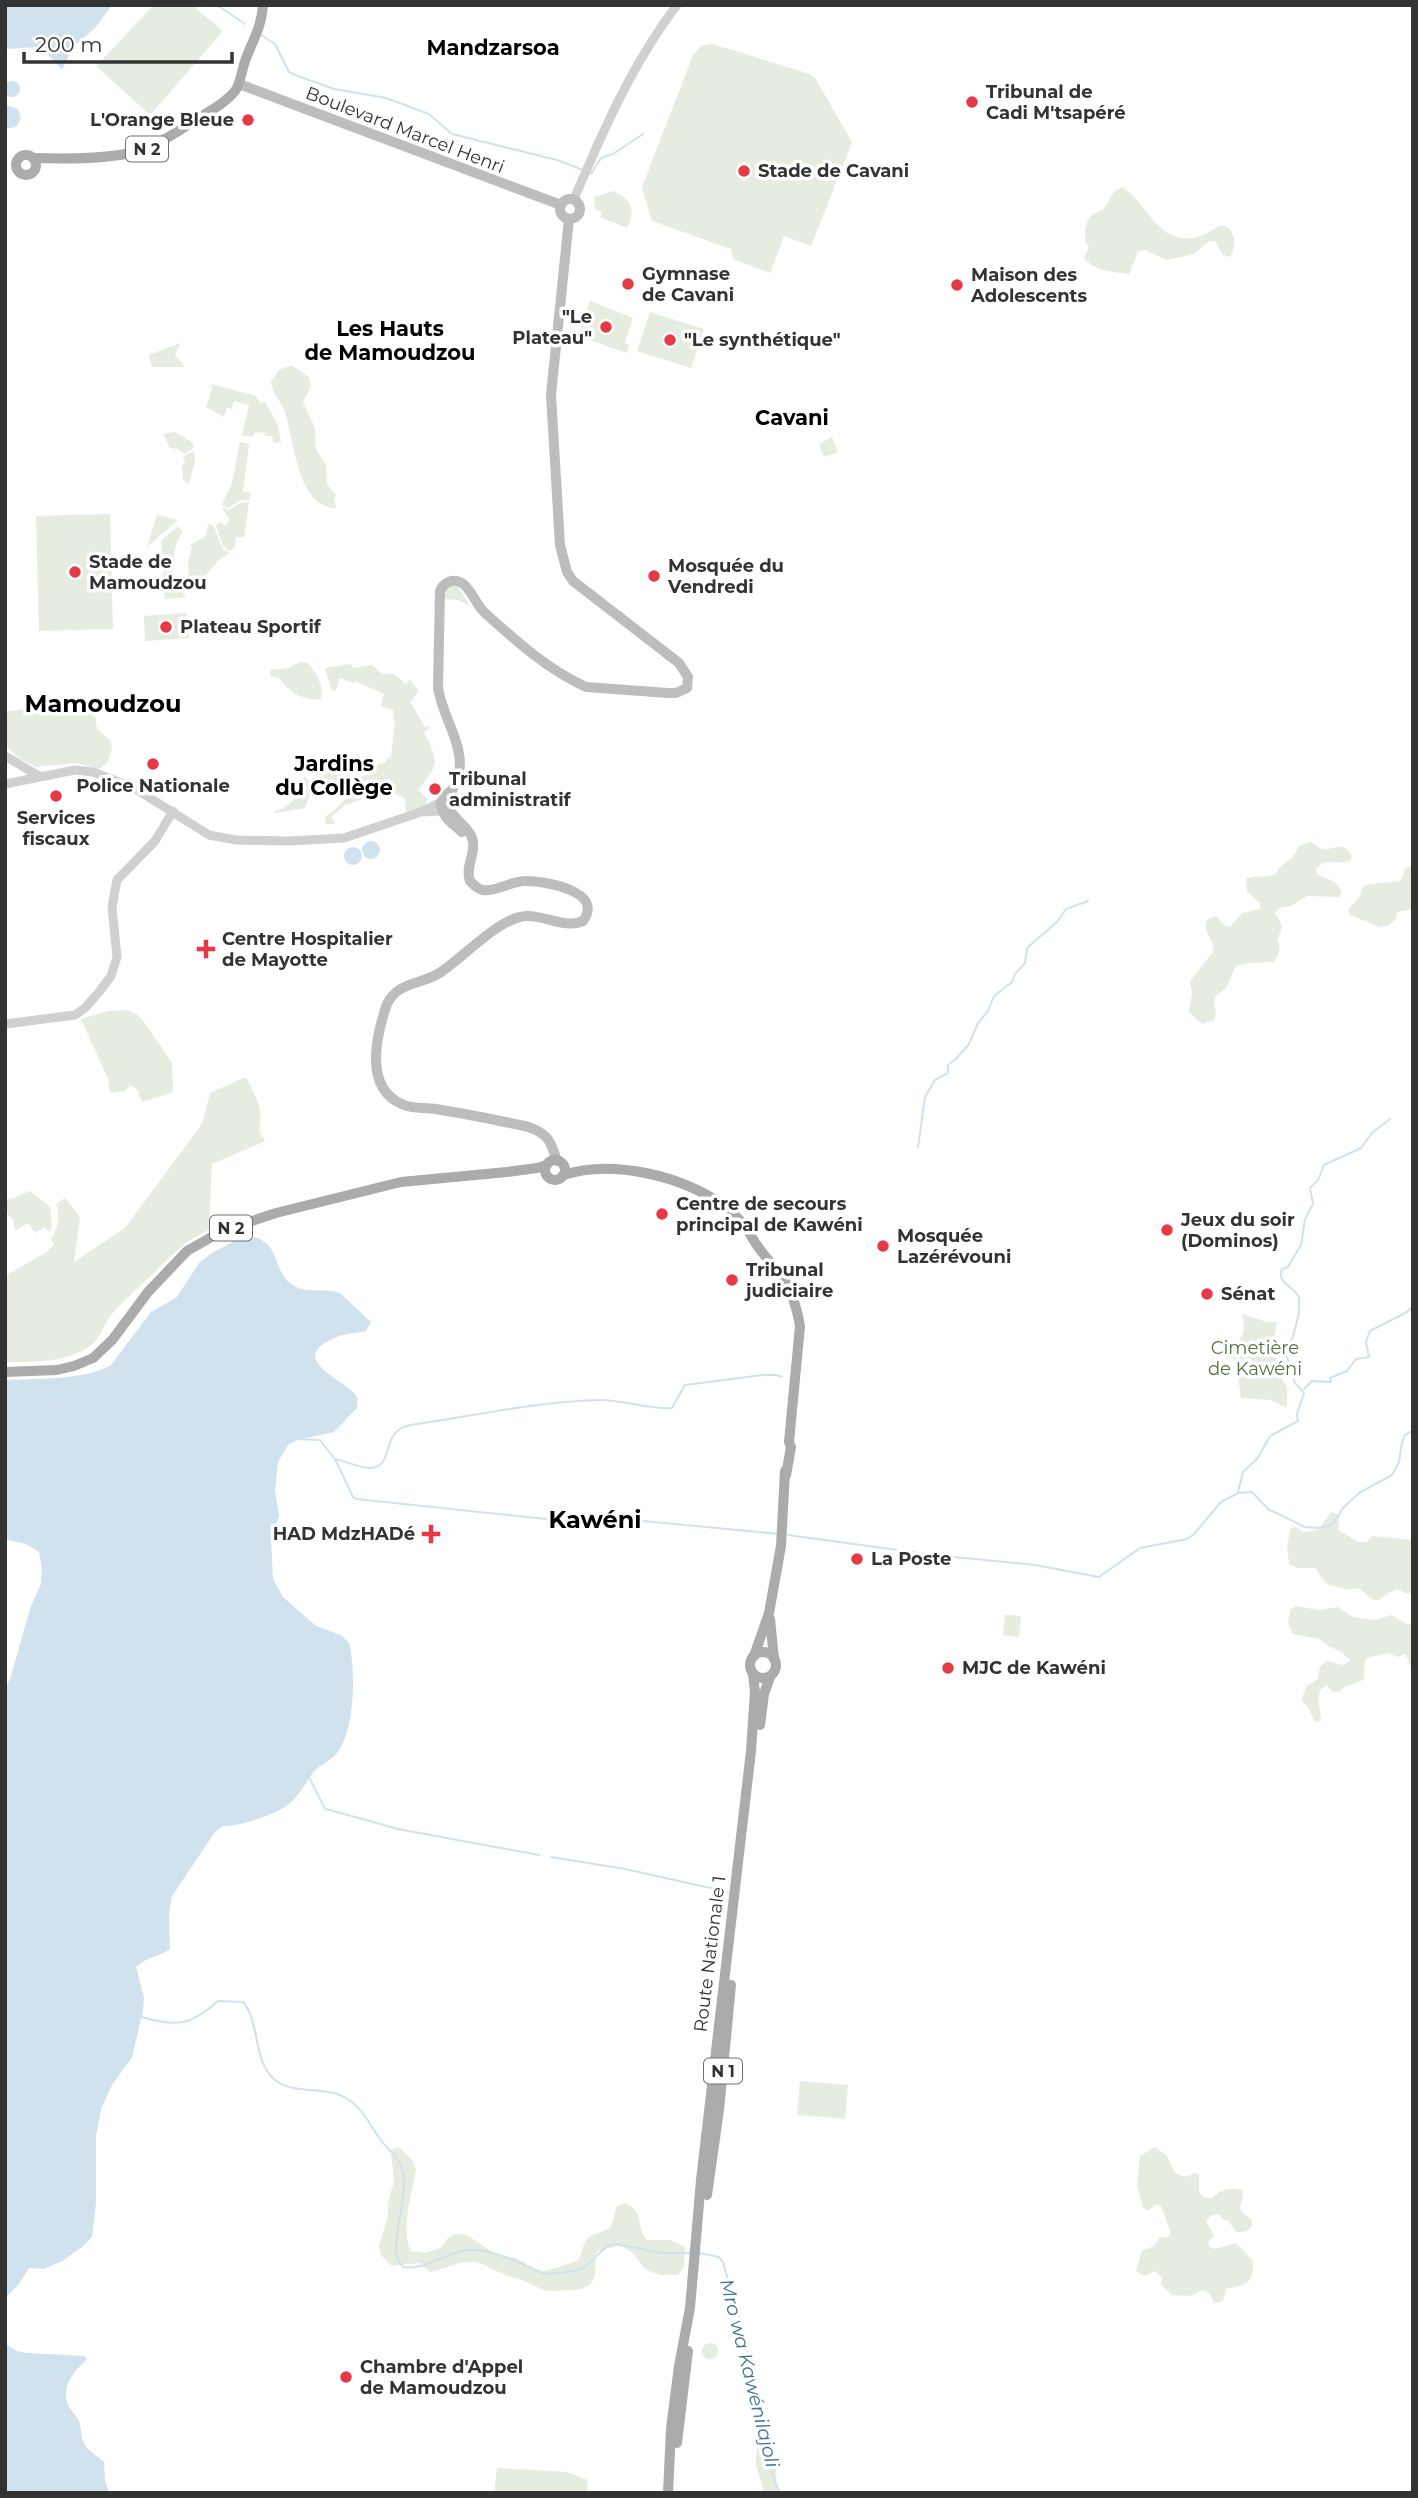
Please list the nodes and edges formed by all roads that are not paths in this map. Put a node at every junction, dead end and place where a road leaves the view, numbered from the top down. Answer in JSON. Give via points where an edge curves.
{"nodes":[{"id":1,"x":263,"y":5,"type":"edge"},
{"id":2,"x":677,"y":5,"type":"edge"},
{"id":3,"x":239,"y":84,"type":"junction"},
{"id":4,"x":34,"y":164,"type":"junction"},
{"id":5,"x":13,"y":167,"type":"edge"},
{"id":6,"x":5,"y":173,"type":"edge"},
{"id":7,"x":574,"y":200,"type":"junction"},
{"id":8,"x":561,"y":205,"type":"junction"},
{"id":9,"x":569,"y":219,"type":"junction"},
{"id":10,"x":5,"y":755,"type":"edge"},
{"id":11,"x":23,"y":768,"type":"junction"},
{"id":12,"x":39,"y":776,"type":"junction"},
{"id":13,"x":25,"y":780,"type":"junction"},
{"id":14,"x":5,"y":784,"type":"edge"},
{"id":15,"x":444,"y":807,"type":"junction"},
{"id":16,"x":173,"y":811,"type":"junction"},
{"id":17,"x":5,"y":1024,"type":"edge"},
{"id":18,"x":552,"y":1165,"type":"junction"},
{"id":19,"x":605,"y":1169,"type":"junction"},
{"id":20,"x":563,"y":1175,"type":"junction"},
{"id":21,"x":5,"y":1372,"type":"edge"},
{"id":22,"x":769,"y":1613,"type":"junction"},
{"id":23,"x":754,"y":1656,"type":"junction"},
{"id":24,"x":775,"y":1659,"type":"junction"},
{"id":25,"x":753,"y":1674,"type":"junction"},
{"id":26,"x":769,"y":1677,"type":"junction"},
{"id":27,"x":697,"y":2243,"type":"junction"},
{"id":28,"x":669,"y":2490,"type":"edge"}],
"edges":[{"from":1,"to":3,"type":"main road"},
{"from":2,"to":7,"type":"street","via":[[615,104]]},
{"from":3,"to":4,"type":"main road","number":"N 2","via":[[218,106],[160,142],[132,153]]},
{"from":3,"to":8,"type":"main road","name":"Boulevard Marcel Henri"},
{"from":4,"to":5,"type":"main road","via":[[23,155]]},
{"from":4,"to":5,"type":"main road","via":[[27,176]]},
{"from":5,"to":6,"type":"main road"},
{"from":7,"to":8,"type":"main road"},
{"from":7,"to":9,"type":"main road","via":[[580,209]]},
{"from":8,"to":9,"type":"main road","via":[[562,214]]},
{"from":9,"to":15,"type":"main road","via":[[551,395],[560,545],[573,581],[679,663],[688,677],[687,688],[668,693],[586,687],[574,682],[517,642],[476,604],[466,587],[459,582],[446,583],[440,591],[438,688],[460,760],[458,777]]},
{"from":10,"to":11,"type":"street"},
{"from":11,"to":12,"type":"street"},
{"from":11,"to":13,"type":"street"},
{"from":12,"to":13,"type":"street"},
{"from":12,"to":16,"type":"street","via":[[75,770],[101,774]]},
{"from":13,"to":14,"type":"street"},
{"from":15,"to":16,"type":"street","via":[[344,838],[289,841],[219,838]]},
{"from":15,"to":18,"type":"main road","via":[[472,837],[467,874],[477,887],[489,890],[527,881],[560,887],[583,897],[586,918],[574,924],[533,916],[510,920],[441,972],[396,992],[384,1014],[376,1071],[384,1090],[408,1107],[424,1106],[532,1128],[551,1145]]},
{"from":16,"to":17,"type":"street","via":[[150,847],[117,880],[112,907],[117,957],[99,992],[75,1015]]},
{"from":18,"to":19,"type":"main road"},
{"from":18,"to":20,"type":"main road","via":[[564,1167]]},
{"from":18,"to":20,"type":"main road","via":[[554,1180]]},
{"from":18,"to":21,"type":"main road","number":"N 2","via":[[401,1182],[222,1231],[187,1251],[93,1358],[57,1370]]},
{"from":19,"to":20,"type":"main road"},
{"from":19,"to":22,"type":"main road","via":[[647,1174],[715,1200],[747,1228],[790,1292],[797,1355]]},
{"from":22,"to":23,"type":"main road"},
{"from":22,"to":24,"type":"main road"},
{"from":23,"to":24,"type":"main road","via":[[765,1653]]},
{"from":23,"to":25,"type":"main road","via":[[750,1663]]},
{"from":24,"to":26,"type":"main road"},
{"from":25,"to":26,"type":"main road"},
{"from":25,"to":27,"type":"main road","name":"Route Nationale 1","number":"N 1","via":[[751,1751]]},
{"from":26,"to":27,"type":"main road","name":"Route Nationale 1","number":"N 1","via":[[741,1877],[719,2109]]},
{"from":27,"to":28,"type":"main road","name":"Route Nationale 1","number":"N 1","via":[[678,2366]]}]}
